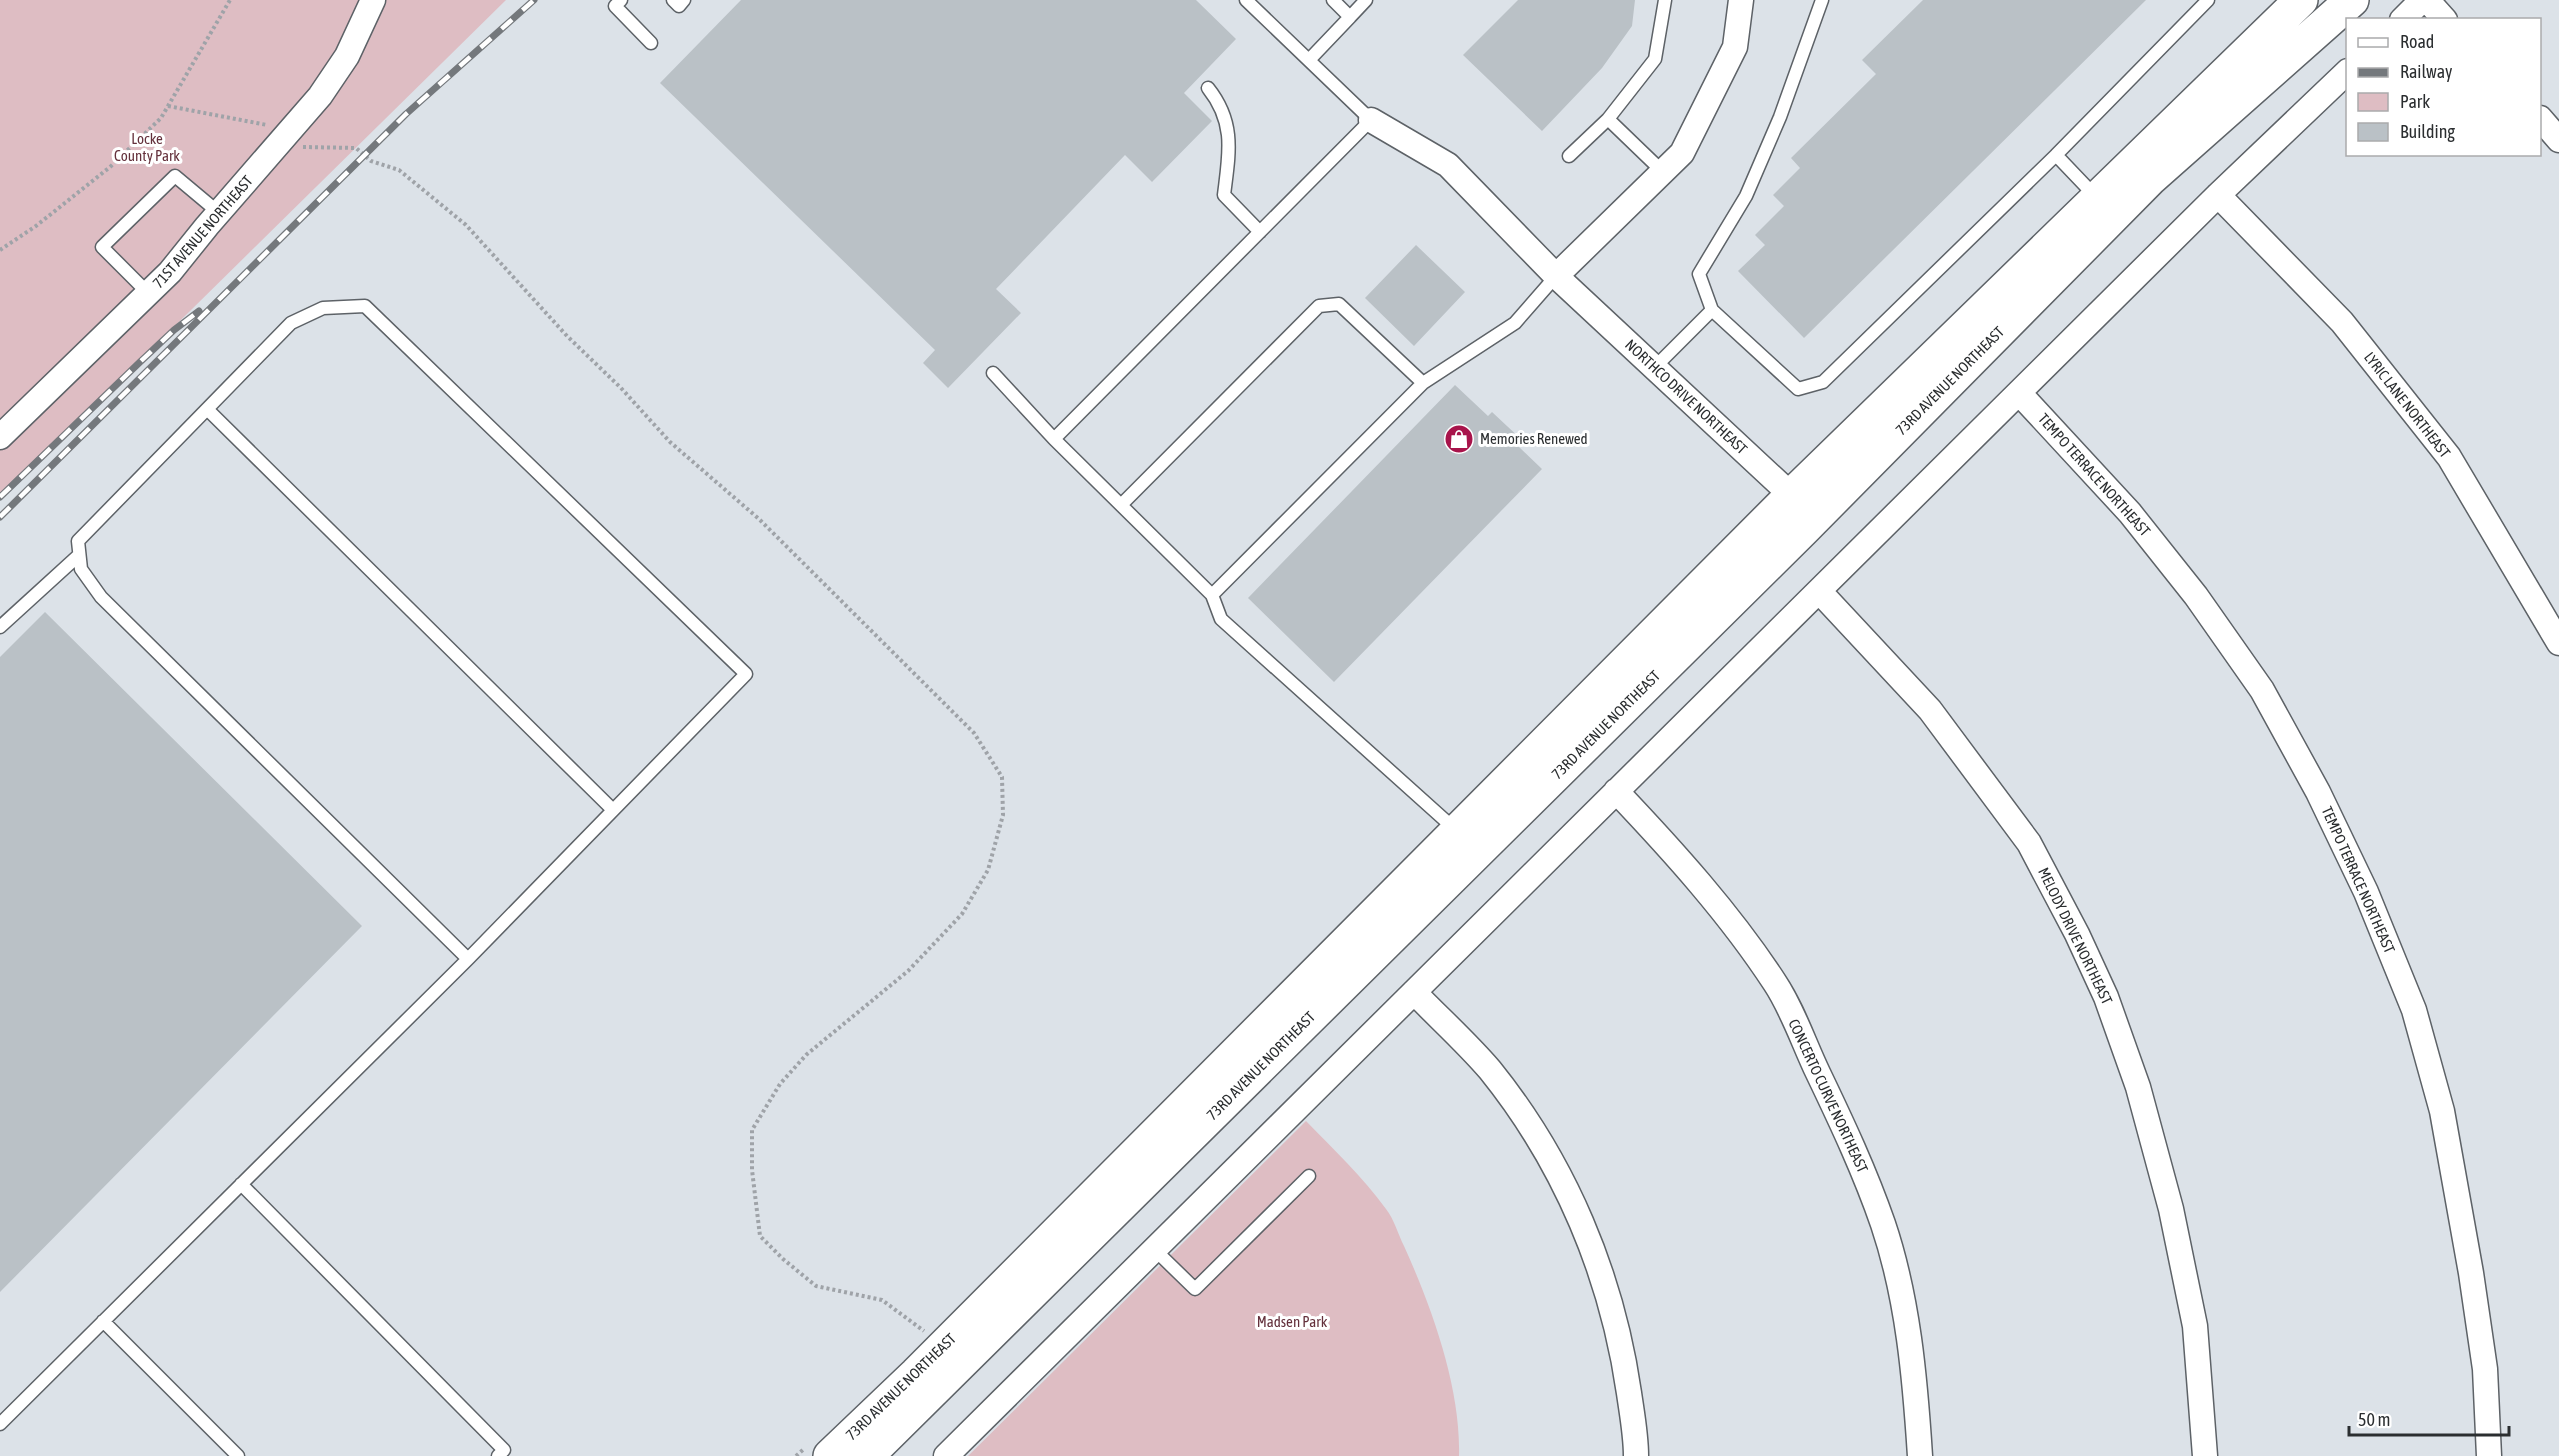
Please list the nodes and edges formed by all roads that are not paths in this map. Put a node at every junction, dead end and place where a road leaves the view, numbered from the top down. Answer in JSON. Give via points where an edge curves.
{"nodes":[{"id":1,"x":374,"y":0,"type":"edge"},
{"id":2,"x":621,"y":0,"type":"edge"},
{"id":3,"x":673,"y":0,"type":"edge"},
{"id":4,"x":684,"y":0,"type":"edge"},
{"id":5,"x":1246,"y":0,"type":"edge"},
{"id":6,"x":1333,"y":0,"type":"edge"},
{"id":7,"x":1366,"y":0,"type":"edge"},
{"id":8,"x":1665,"y":0,"type":"edge"},
{"id":9,"x":1741,"y":0,"type":"edge"},
{"id":10,"x":1822,"y":0,"type":"edge"},
{"id":11,"x":2208,"y":0,"type":"edge"},
{"id":12,"x":2301,"y":0,"type":"edge"},
{"id":13,"x":2352,"y":0,"type":"edge"},
{"id":14,"x":2425,"y":0,"type":"edge"},
{"id":15,"x":1350,"y":17,"type":"junction"},
{"id":16,"x":2404,"y":18,"type":"edge"},
{"id":17,"x":2443,"y":18,"type":"edge"},
{"id":18,"x":651,"y":43,"type":"dead end"},
{"id":19,"x":1309,"y":60,"type":"junction"},
{"id":20,"x":2346,"y":74,"type":"edge"},
{"id":21,"x":1208,"y":88,"type":"dead end"},
{"id":22,"x":1608,"y":119,"type":"junction"},
{"id":23,"x":2541,"y":119,"type":"edge"},
{"id":24,"x":1371,"y":120,"type":"junction"},
{"id":25,"x":2559,"y":140,"type":"edge"},
{"id":26,"x":2056,"y":155,"type":"junction"},
{"id":27,"x":1569,"y":156,"type":"dead end"},
{"id":28,"x":1663,"y":172,"type":"junction"},
{"id":29,"x":2218,"y":195,"type":"junction"},
{"id":30,"x":2105,"y":207,"type":"junction"},
{"id":31,"x":218,"y":212,"type":"junction"},
{"id":32,"x":1260,"y":232,"type":"junction"},
{"id":33,"x":1557,"y":276,"type":"junction"},
{"id":34,"x":149,"y":294,"type":"junction"},
{"id":35,"x":1712,"y":310,"type":"junction"},
{"id":36,"x":1654,"y":368,"type":"junction"},
{"id":37,"x":993,"y":373,"type":"dead end"},
{"id":38,"x":1423,"y":383,"type":"junction"},
{"id":39,"x":2020,"y":394,"type":"junction"},
{"id":40,"x":207,"y":409,"type":"junction"},
{"id":41,"x":0,"y":437,"type":"edge"},
{"id":42,"x":1054,"y":440,"type":"junction"},
{"id":43,"x":1792,"y":495,"type":"junction"},
{"id":44,"x":1122,"y":505,"type":"junction"},
{"id":45,"x":1815,"y":518,"type":"junction"},
{"id":46,"x":80,"y":555,"type":"junction"},
{"id":47,"x":1819,"y":591,"type":"junction"},
{"id":48,"x":1212,"y":595,"type":"junction"},
{"id":49,"x":0,"y":627,"type":"edge"},
{"id":50,"x":2559,"y":643,"type":"edge"},
{"id":51,"x":1616,"y":791,"type":"junction"},
{"id":52,"x":613,"y":810,"type":"junction"},
{"id":53,"x":1457,"y":831,"type":"junction"},
{"id":54,"x":468,"y":959,"type":"junction"},
{"id":55,"x":1414,"y":992,"type":"junction"},
{"id":56,"x":1309,"y":1176,"type":"dead end"},
{"id":57,"x":241,"y":1184,"type":"junction"},
{"id":58,"x":1154,"y":1249,"type":"junction"},
{"id":59,"x":103,"y":1322,"type":"junction"},
{"id":60,"x":0,"y":1424,"type":"edge"},
{"id":61,"x":238,"y":1456,"type":"edge"},
{"id":62,"x":498,"y":1456,"type":"edge"},
{"id":63,"x":830,"y":1456,"type":"edge"},
{"id":64,"x":867,"y":1456,"type":"edge"},
{"id":65,"x":946,"y":1456,"type":"edge"},
{"id":66,"x":1636,"y":1456,"type":"edge"},
{"id":67,"x":1920,"y":1456,"type":"edge"},
{"id":68,"x":2205,"y":1456,"type":"edge"},
{"id":69,"x":2488,"y":1456,"type":"edge"}],
"edges":[{"from":1,"to":31,"type":"street","name":"71ST AVENUE NORTHEAST","via":[[347,56],[320,96]]},
{"from":2,"to":18,"type":"lane","via":[[615,6]]},
{"from":3,"to":4,"type":"lane","via":[[678,6]]},
{"from":5,"to":19,"type":"lane"},
{"from":6,"to":15,"type":"lane"},
{"from":7,"to":15,"type":"lane"},
{"from":8,"to":22,"type":"lane","via":[[1655,59]]},
{"from":9,"to":28,"type":"street","via":[[1735,47],[1682,153]]},
{"from":10,"to":35,"type":"lane","via":[[1780,117],[1746,195],[1700,274]]},
{"from":11,"to":26,"type":"lane"},
{"from":12,"to":30,"type":"street","name":"73RD AVENUE NORTHEAST"},
{"from":13,"to":30,"type":"street","name":"73RD AVENUE NORTHEAST","via":[[2150,179]]},
{"from":14,"to":16,"type":"street"},
{"from":14,"to":17,"type":"street"},
{"from":15,"to":19,"type":"lane"},
{"from":19,"to":24,"type":"lane"},
{"from":20,"to":29,"type":"street"},
{"from":21,"to":32,"type":"lane","via":[[1220,102],[1230,140],[1224,195]]},
{"from":22,"to":27,"type":"lane"},
{"from":22,"to":28,"type":"lane"},
{"from":23,"to":25,"type":"street"},
{"from":24,"to":32,"type":"lane"},
{"from":24,"to":33,"type":"street","name":"NORTHCO DRIVE NORTHEAST","via":[[1448,165]]},
{"from":26,"to":30,"type":"lane"},
{"from":26,"to":35,"type":"lane","via":[[1823,382],[1798,388]]},
{"from":28,"to":33,"type":"street"},
{"from":29,"to":39,"type":"street"},
{"from":29,"to":50,"type":"street","name":"LYRIC LANE NORTHEAST","via":[[2342,322],[2449,457]]},
{"from":30,"to":43,"type":"street","name":"73RD AVENUE NORTHEAST"},
{"from":30,"to":45,"type":"street","name":"73RD AVENUE NORTHEAST"},
{"from":31,"to":34,"type":"street","name":"71ST AVENUE NORTHEAST"},
{"from":31,"to":34,"type":"lane","via":[[175,176],[102,247]]},
{"from":32,"to":42,"type":"lane"},
{"from":33,"to":36,"type":"street","name":"NORTHCO DRIVE NORTHEAST"},
{"from":33,"to":38,"type":"lane","via":[[1515,322]]},
{"from":34,"to":41,"type":"street","name":"71ST AVENUE NORTHEAST"},
{"from":35,"to":36,"type":"lane"},
{"from":36,"to":43,"type":"street","name":"NORTHCO DRIVE NORTHEAST"},
{"from":37,"to":42,"type":"lane"},
{"from":38,"to":44,"type":"lane","via":[[1339,304],[1319,306]]},
{"from":38,"to":48,"type":"lane"},
{"from":39,"to":47,"type":"street"},
{"from":39,"to":69,"type":"street","name":"TEMPO TERRACE NORTHEAST","via":[[2130,513],[2196,596],[2262,690],[2318,792],[2366,892],[2414,1010],[2442,1111],[2485,1370]]},
{"from":40,"to":46,"type":"lane","via":[[78,541]]},
{"from":40,"to":52,"type":"lane"},
{"from":40,"to":52,"type":"lane","via":[[291,323],[323,308],[365,306],[746,674]]},
{"from":42,"to":44,"type":"lane"},
{"from":43,"to":45,"type":"street","name":"NORTHCO DRIVE NORTHEAST"},
{"from":43,"to":53,"type":"street","name":"73RD AVENUE NORTHEAST"},
{"from":44,"to":48,"type":"lane"},
{"from":45,"to":64,"type":"street","name":"73RD AVENUE NORTHEAST"},
{"from":46,"to":49,"type":"lane"},
{"from":46,"to":54,"type":"lane","via":[[81,569],[101,597]]},
{"from":47,"to":51,"type":"street"},
{"from":47,"to":68,"type":"street","name":"MELODY DRIVE NORTHEAST","via":[[1930,710],[2029,843],[2106,997],[2138,1087],[2173,1221],[2195,1326]]},
{"from":48,"to":53,"type":"lane","via":[[1221,619]]},
{"from":51,"to":55,"type":"street"},
{"from":51,"to":67,"type":"street","name":"CONCERTO CURVE NORTHEAST","via":[[1714,901],[1776,985],[1859,1160],[1899,1284],[1915,1378]]},
{"from":52,"to":54,"type":"lane"},
{"from":53,"to":63,"type":"street","name":"73RD AVENUE NORTHEAST","via":[[942,1349]]},
{"from":54,"to":57,"type":"lane"},
{"from":55,"to":58,"type":"street"},
{"from":55,"to":66,"type":"street","via":[[1489,1069],[1528,1121],[1573,1201],[1605,1284],[1624,1362]]},
{"from":56,"to":58,"type":"lane","via":[[1195,1289]]},
{"from":57,"to":59,"type":"lane"},
{"from":57,"to":62,"type":"lane","via":[[504,1450]]},
{"from":58,"to":65,"type":"street"},
{"from":59,"to":60,"type":"lane"},
{"from":59,"to":61,"type":"lane"}]}
